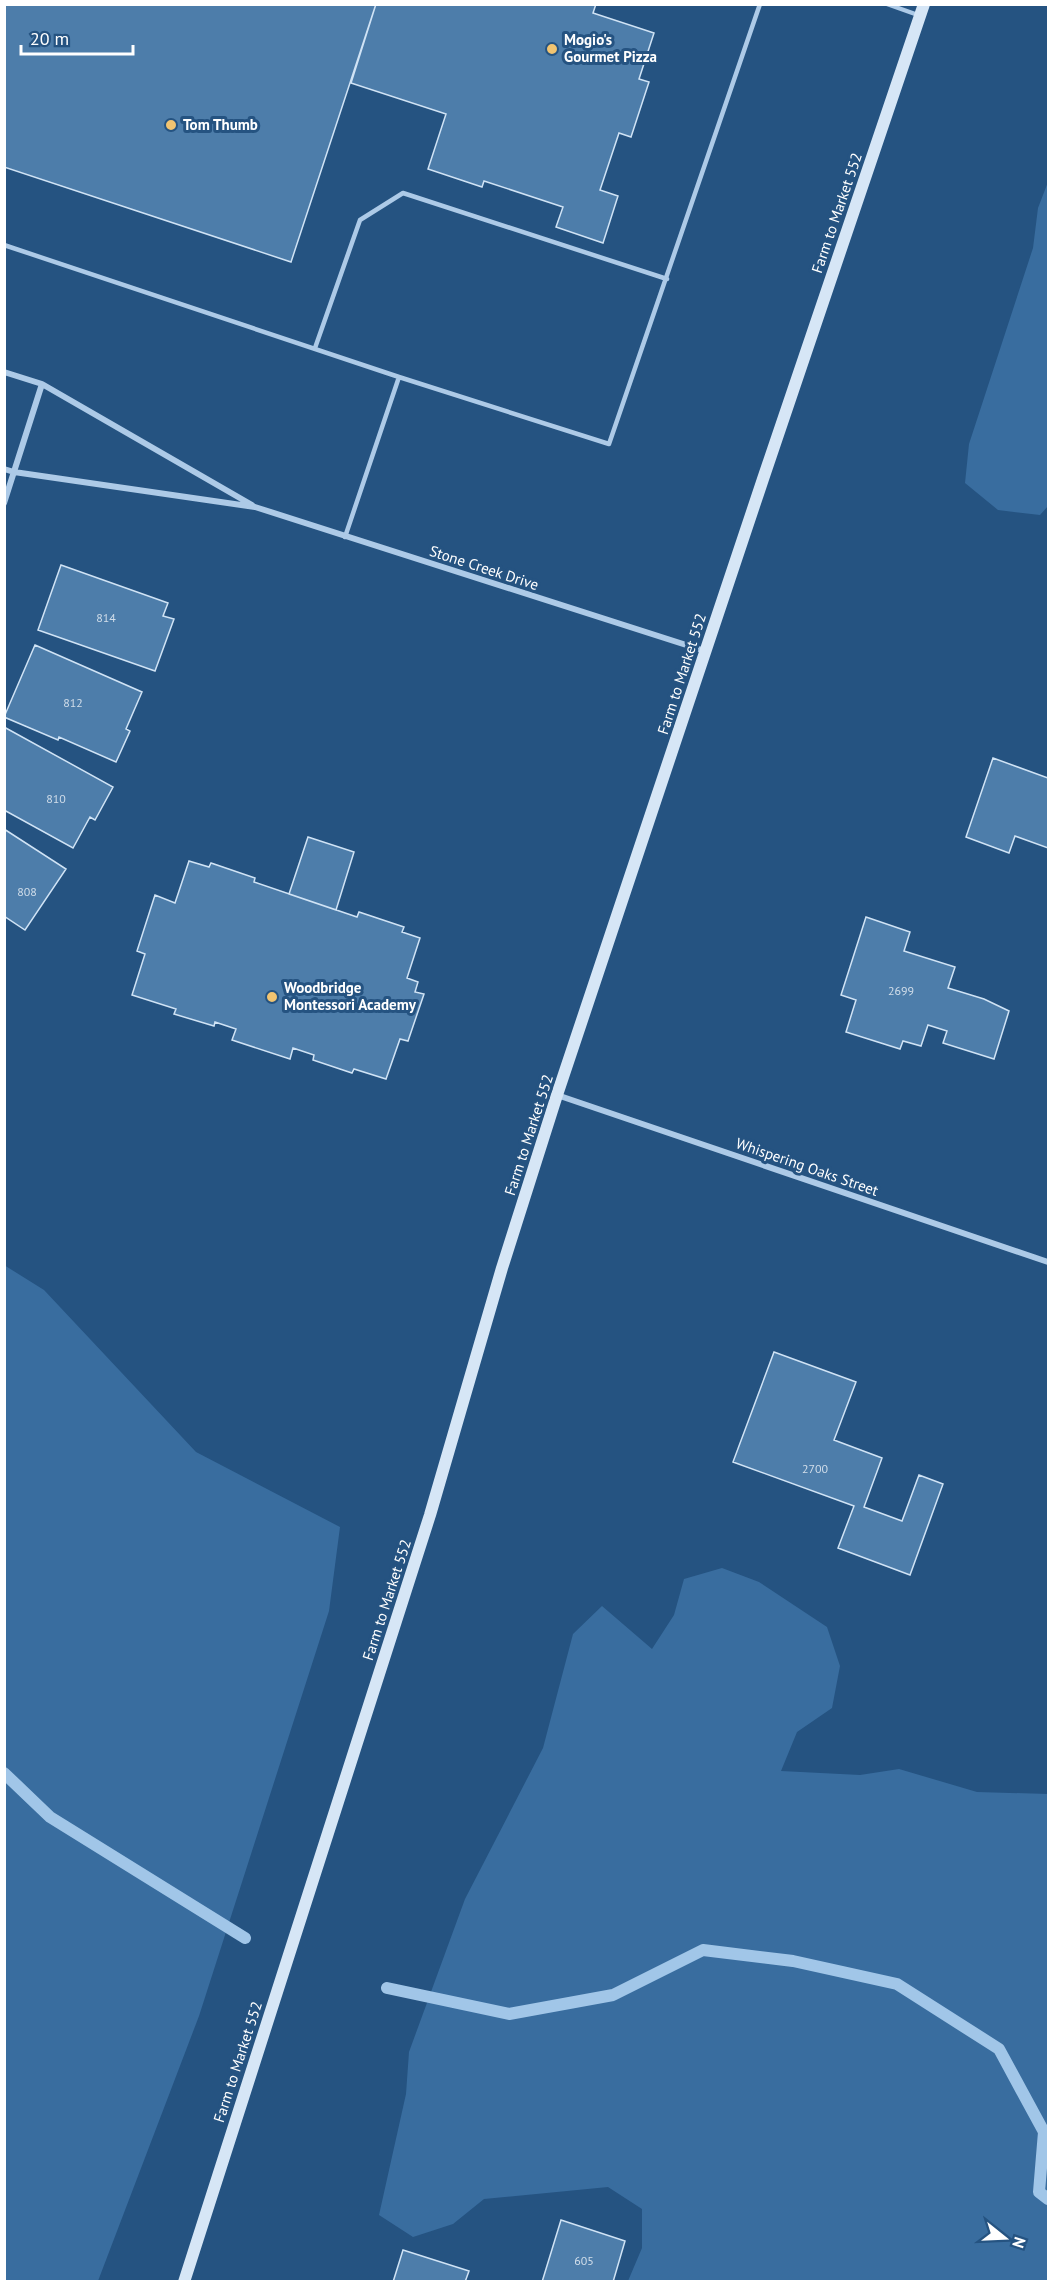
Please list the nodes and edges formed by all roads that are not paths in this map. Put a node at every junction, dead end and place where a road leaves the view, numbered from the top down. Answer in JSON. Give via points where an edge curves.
{"nodes":[{"id":1,"x":760,"y":4,"type":"edge"},
{"id":2,"x":887,"y":4,"type":"edge"},
{"id":3,"x":922,"y":10,"type":"edge"},
{"id":4,"x":4,"y":245,"type":"edge"},
{"id":5,"x":667,"y":279,"type":"junction"},
{"id":6,"x":315,"y":348,"type":"junction"},
{"id":7,"x":4,"y":372,"type":"edge"},
{"id":8,"x":399,"y":377,"type":"junction"},
{"id":9,"x":42,"y":384,"type":"junction"},
{"id":10,"x":4,"y":469,"type":"edge"},
{"id":11,"x":14,"y":472,"type":"junction"},
{"id":12,"x":4,"y":503,"type":"edge"},
{"id":13,"x":255,"y":507,"type":"junction"},
{"id":14,"x":345,"y":537,"type":"junction"},
{"id":15,"x":705,"y":651,"type":"junction"},
{"id":16,"x":557,"y":1095,"type":"junction"},
{"id":17,"x":1048,"y":1262,"type":"edge"},
{"id":18,"x":184,"y":2282,"type":"edge"}],
"edges":[{"from":1,"to":5,"type":"lane"},
{"from":2,"to":3,"type":"lane"},
{"from":3,"to":15,"type":"main road","name":"Farm to Market 552"},
{"from":4,"to":6,"type":"lane"},
{"from":5,"to":6,"type":"lane","via":[[403,193],[360,220]]},
{"from":5,"to":8,"type":"lane","via":[[609,444]]},
{"from":6,"to":8,"type":"lane"},
{"from":7,"to":9,"type":"street","name":"Stone Creek Drive"},
{"from":8,"to":14,"type":"lane"},
{"from":9,"to":11,"type":"street"},
{"from":9,"to":13,"type":"street","name":"Stone Creek Drive"},
{"from":10,"to":11,"type":"street","name":"Stone Creek Drive"},
{"from":11,"to":12,"type":"street"},
{"from":11,"to":13,"type":"street","name":"Stone Creek Drive"},
{"from":13,"to":14,"type":"street","name":"Stone Creek Drive"},
{"from":14,"to":15,"type":"street","name":"Stone Creek Drive"},
{"from":15,"to":16,"type":"main road","name":"Farm to Market 552"},
{"from":16,"to":17,"type":"street","name":"Whispering Oaks Street"},
{"from":16,"to":18,"type":"main road","name":"Farm to Market 552","via":[[430,1515]]}]}
